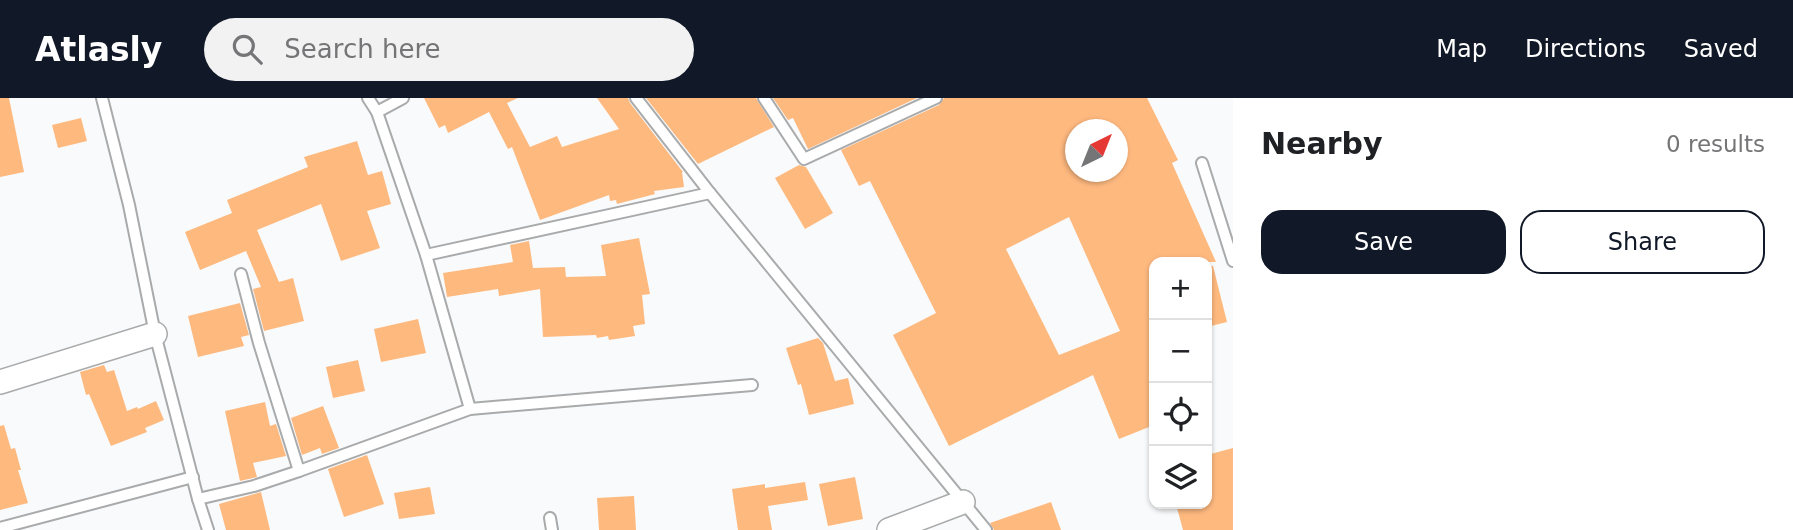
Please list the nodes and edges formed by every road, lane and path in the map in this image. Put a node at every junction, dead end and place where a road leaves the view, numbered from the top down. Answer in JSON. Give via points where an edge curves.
{"nodes":[{"id":1,"x":102,"y":98,"type":"edge"},
{"id":2,"x":368,"y":98,"type":"edge"},
{"id":3,"x":403,"y":98,"type":"edge"},
{"id":4,"x":636,"y":98,"type":"edge"},
{"id":5,"x":764,"y":98,"type":"edge"},
{"id":6,"x":936,"y":98,"type":"edge"},
{"id":7,"x":377,"y":112,"type":"junction"},
{"id":8,"x":1202,"y":163,"type":"dead end"},
{"id":9,"x":710,"y":194,"type":"junction"},
{"id":10,"x":426,"y":255,"type":"junction"},
{"id":11,"x":1233,"y":261,"type":"edge"},
{"id":12,"x":241,"y":274,"type":"dead end"},
{"id":13,"x":155,"y":334,"type":"junction"},
{"id":14,"x":0,"y":382,"type":"edge"},
{"id":15,"x":752,"y":385,"type":"dead end"},
{"id":16,"x":470,"y":409,"type":"junction"},
{"id":17,"x":299,"y":471,"type":"junction"},
{"id":18,"x":193,"y":477,"type":"junction"},
{"id":19,"x":198,"y":499,"type":"junction"},
{"id":20,"x":963,"y":502,"type":"junction"},
{"id":21,"x":550,"y":518,"type":"dead end"},
{"id":22,"x":0,"y":528,"type":"edge"},
{"id":23,"x":208,"y":530,"type":"edge"},
{"id":24,"x":552,"y":530,"type":"edge"},
{"id":25,"x":889,"y":530,"type":"edge"},
{"id":26,"x":986,"y":530,"type":"edge"}],
"edges":[{"from":1,"to":13,"type":"lane"},
{"from":2,"to":7,"type":"lane"},
{"from":3,"to":7,"type":"lane"},
{"from":4,"to":9,"type":"lane"},
{"from":5,"to":6,"type":"lane","via":[[804,159]]},
{"from":7,"to":10,"type":"lane"},
{"from":8,"to":11,"type":"lane"},
{"from":9,"to":10,"type":"lane"},
{"from":9,"to":20,"type":"lane"},
{"from":10,"to":16,"type":"lane"},
{"from":12,"to":17,"type":"lane"},
{"from":13,"to":14,"type":"street"},
{"from":13,"to":18,"type":"lane"},
{"from":15,"to":16,"type":"lane"},
{"from":16,"to":17,"type":"lane"},
{"from":17,"to":19,"type":"lane"},
{"from":18,"to":19,"type":"lane"},
{"from":18,"to":22,"type":"lane"},
{"from":19,"to":23,"type":"lane"},
{"from":20,"to":25,"type":"street"},
{"from":20,"to":26,"type":"lane"},
{"from":21,"to":24,"type":"lane"}]}
